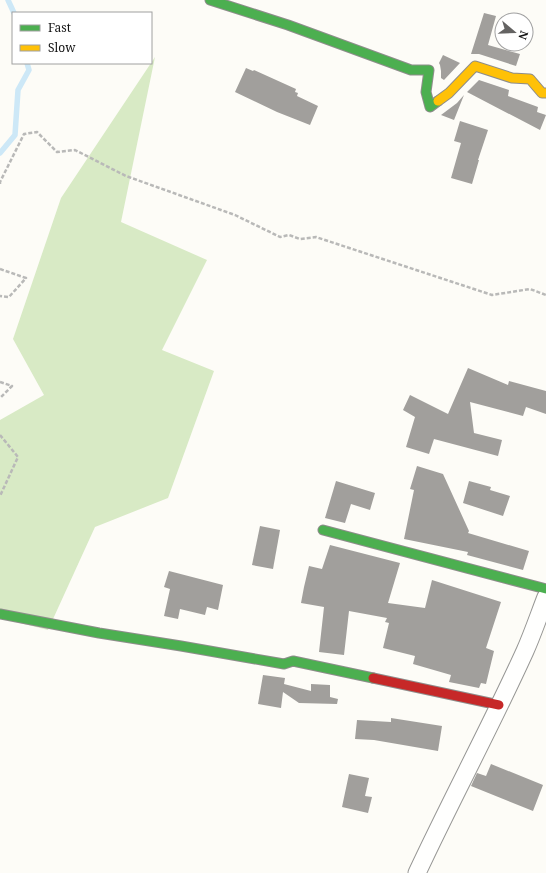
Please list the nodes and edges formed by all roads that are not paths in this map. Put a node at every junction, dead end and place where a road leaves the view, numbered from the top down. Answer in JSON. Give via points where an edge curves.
{"nodes":[{"id":1,"x":210,"y":0,"type":"edge"},
{"id":2,"x":546,"y":93,"type":"edge"},
{"id":3,"x":323,"y":530,"type":"dead end"},
{"id":4,"x":546,"y":589,"type":"edge"},
{"id":5,"x":546,"y":597,"type":"edge"},
{"id":6,"x":0,"y":614,"type":"edge"},
{"id":7,"x":499,"y":705,"type":"junction"},
{"id":8,"x":418,"y":873,"type":"edge"}],
"edges":[{"from":1,"to":2,"type":"street","via":[[288,25],[411,70],[429,70],[426,92],[430,106],[449,93],[475,66],[512,78],[530,79],[542,93]]},
{"from":3,"to":4,"type":"street"},
{"from":5,"to":7,"type":"street","via":[[526,650]]},
{"from":6,"to":7,"type":"street","via":[[284,664],[293,661]]},
{"from":7,"to":8,"type":"street"}]}
